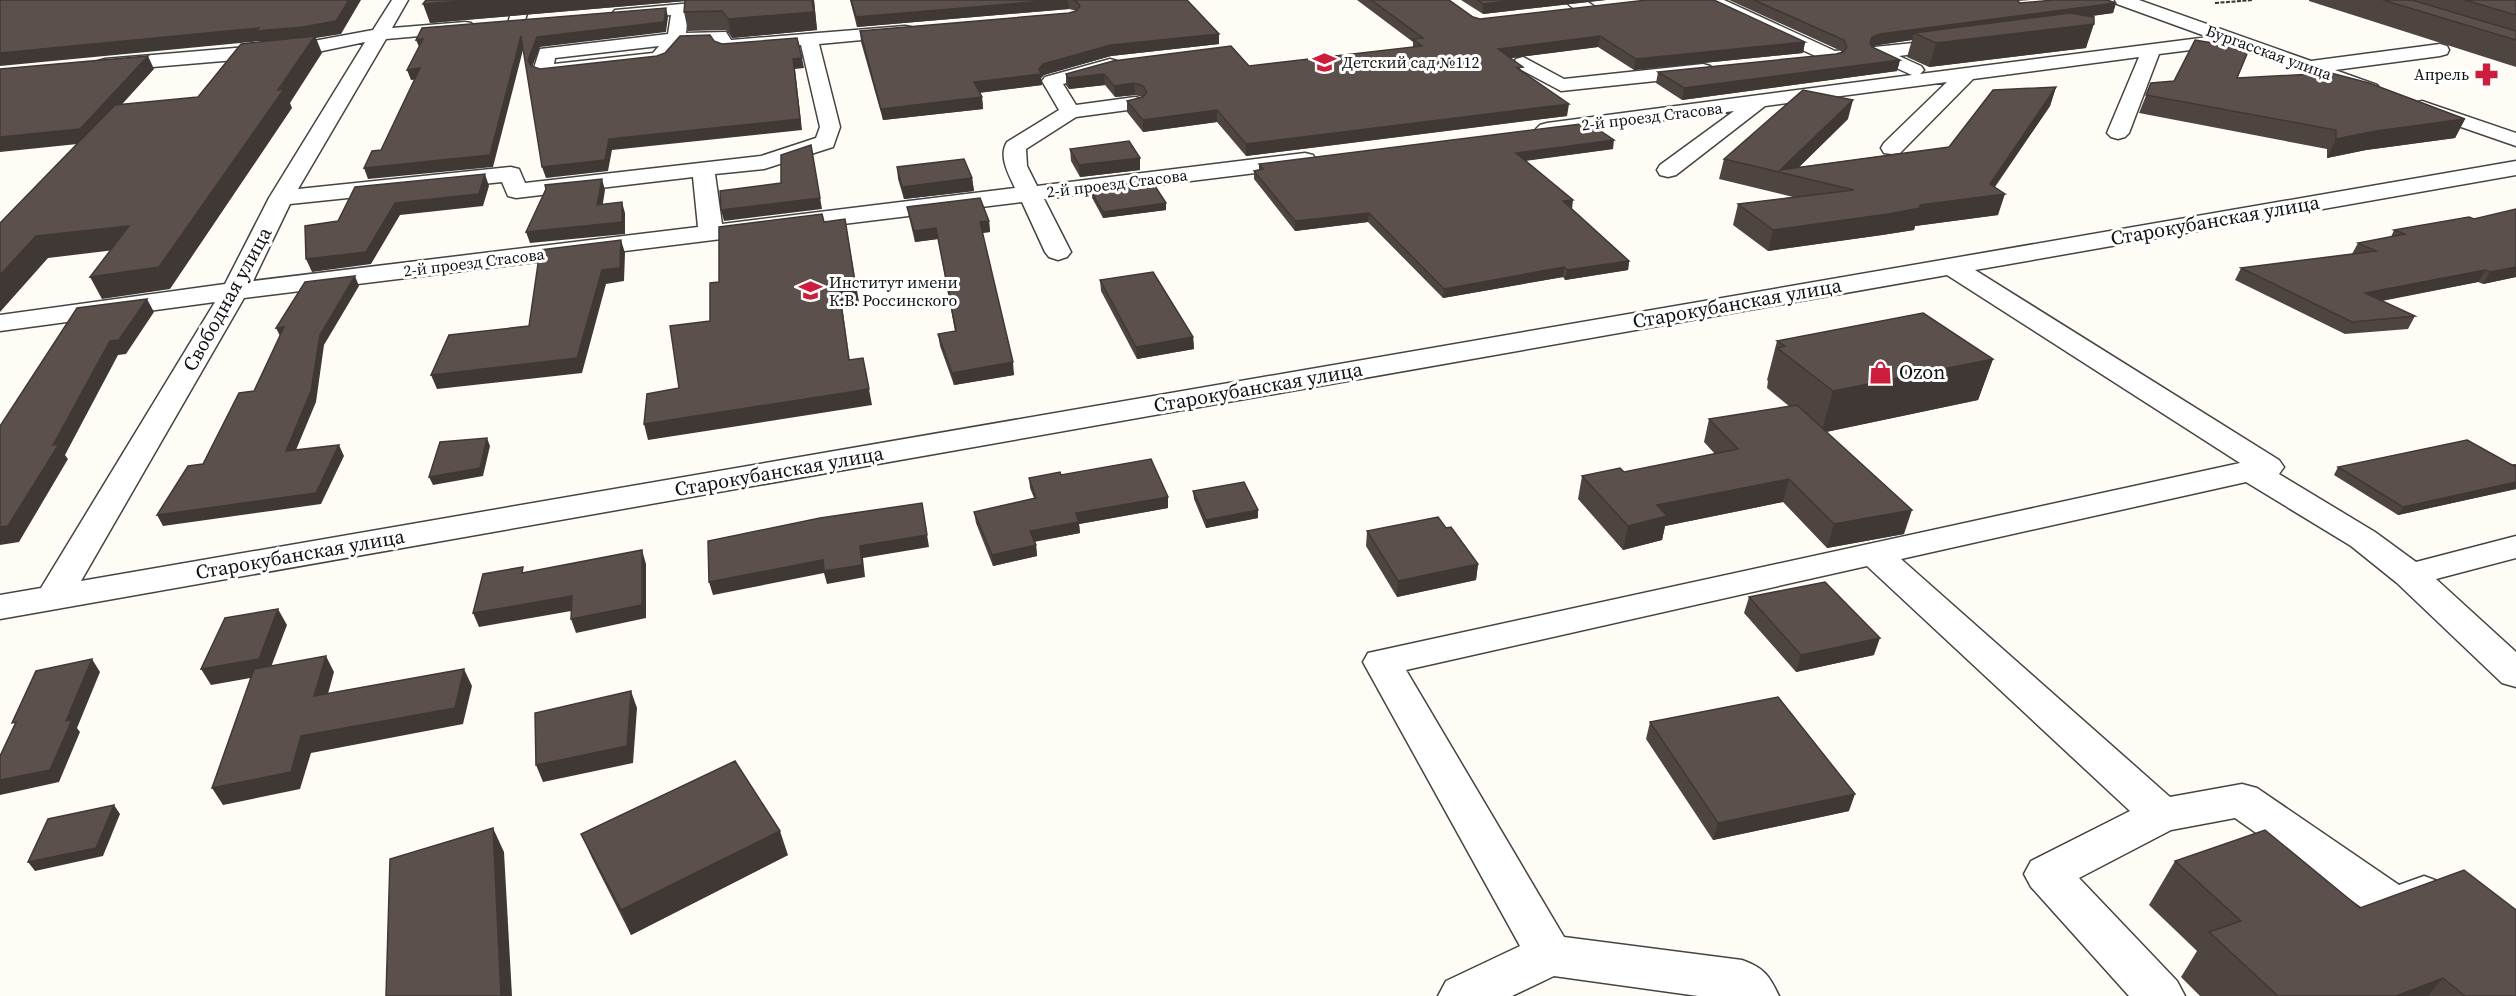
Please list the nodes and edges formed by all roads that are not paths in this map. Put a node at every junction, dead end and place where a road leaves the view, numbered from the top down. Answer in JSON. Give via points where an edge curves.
{"nodes":[{"id":1,"x":400,"y":0,"type":"edge"},
{"id":2,"x":523,"y":0,"type":"edge"},
{"id":3,"x":786,"y":0,"type":"edge"},
{"id":4,"x":1573,"y":0,"type":"edge"},
{"id":5,"x":1710,"y":0,"type":"edge"},
{"id":6,"x":2170,"y":0,"type":"edge"},
{"id":7,"x":2131,"y":3,"type":"edge"},
{"id":8,"x":669,"y":7,"type":"edge"},
{"id":9,"x":1556,"y":13,"type":"edge"},
{"id":10,"x":600,"y":16,"type":"edge"},
{"id":11,"x":541,"y":21,"type":"edge"},
{"id":12,"x":517,"y":23,"type":"junction"},
{"id":13,"x":924,"y":24,"type":"edge"},
{"id":14,"x":380,"y":34,"type":"junction"},
{"id":15,"x":808,"y":38,"type":"junction"},
{"id":16,"x":676,"y":39,"type":"junction"},
{"id":17,"x":2233,"y":39,"type":"junction"},
{"id":18,"x":1967,"y":42,"type":"edge"},
{"id":19,"x":2309,"y":46,"type":"dead end"},
{"id":20,"x":2151,"y":50,"type":"junction"},
{"id":21,"x":2440,"y":50,"type":"edge"},
{"id":22,"x":1878,"y":53,"type":"junction"},
{"id":23,"x":2270,"y":53,"type":"junction"},
{"id":24,"x":1833,"y":57,"type":"junction"},
{"id":25,"x":1112,"y":59,"type":"edge"},
{"id":26,"x":1798,"y":60,"type":"edge"},
{"id":27,"x":1523,"y":63,"type":"edge"},
{"id":28,"x":1589,"y":63,"type":"dead end"},
{"id":29,"x":83,"y":67,"type":"edge"},
{"id":30,"x":2310,"y":67,"type":"junction"},
{"id":31,"x":1718,"y":69,"type":"edge"},
{"id":32,"x":1966,"y":75,"type":"junction"},
{"id":33,"x":1614,"y":79,"type":"junction"},
{"id":34,"x":1935,"y":80,"type":"junction"},
{"id":35,"x":1759,"y":102,"type":"junction"},
{"id":36,"x":1134,"y":103,"type":"edge"},
{"id":37,"x":1070,"y":112,"type":"junction"},
{"id":38,"x":1522,"y":132,"type":"edge"},
{"id":39,"x":2118,"y":133,"type":"dead end"},
{"id":40,"x":2516,"y":140,"type":"edge"},
{"id":41,"x":1892,"y":148,"type":"dead end"},
{"id":42,"x":1322,"y":158,"type":"edge"},
{"id":43,"x":2516,"y":168,"type":"edge"},
{"id":44,"x":703,"y":169,"type":"junction"},
{"id":45,"x":1668,"y":170,"type":"dead end"},
{"id":46,"x":1028,"y":194,"type":"junction"},
{"id":47,"x":281,"y":198,"type":"junction"},
{"id":48,"x":711,"y":233,"type":"junction"},
{"id":49,"x":1058,"y":252,"type":"dead end"},
{"id":50,"x":1950,"y":266,"type":"junction"},
{"id":51,"x":235,"y":291,"type":"junction"},
{"id":52,"x":0,"y":323,"type":"edge"},
{"id":53,"x":2250,"y":471,"type":"junction"},
{"id":54,"x":2516,"y":548,"type":"edge"},
{"id":55,"x":1874,"y":554,"type":"junction"},
{"id":56,"x":2410,"y":575,"type":"junction"},
{"id":57,"x":54,"y":597,"type":"junction"},
{"id":58,"x":0,"y":607,"type":"edge"},
{"id":59,"x":2516,"y":674,"type":"edge"},
{"id":60,"x":2162,"y":815,"type":"junction"},
{"id":61,"x":2461,"y":882,"type":"edge"},
{"id":62,"x":1550,"y":955,"type":"junction"},
{"id":63,"x":1463,"y":996,"type":"edge"},
{"id":64,"x":1754,"y":996,"type":"edge"},
{"id":65,"x":2160,"y":996,"type":"edge"}],
"edges":[{"from":1,"to":14,"type":"street","name":"Свободная улица"},
{"from":2,"to":12,"type":"street"},
{"from":3,"to":8,"type":"street"},
{"from":4,"to":9,"type":"street","via":[[1594,8]]},
{"from":5,"to":24,"type":"street"},
{"from":6,"to":7,"type":"street"},
{"from":7,"to":17,"type":"street","name":"Бургасская улица"},
{"from":8,"to":10,"type":"street"},
{"from":8,"to":16,"type":"street"},
{"from":11,"to":12,"type":"street"},
{"from":12,"to":14,"type":"street"},
{"from":13,"to":15,"type":"street"},
{"from":14,"to":29,"type":"street","via":[[308,48]]},
{"from":14,"to":47,"type":"street","name":"Свободная улица"},
{"from":15,"to":16,"type":"street","via":[[724,46],[720,36]]},
{"from":15,"to":44,"type":"street","via":[[830,127],[825,142],[764,162]]},
{"from":16,"to":16,"type":"street","via":[[547,53],[543,71],[659,58]]},
{"from":17,"to":20,"type":"street","name":"2-й проезд Стасова"},
{"from":17,"to":23,"type":"street","name":"Бургасская улица"},
{"from":18,"to":22,"type":"street"},
{"from":19,"to":23,"type":"street"},
{"from":20,"to":32,"type":"street","name":"2-й проезд Стасова"},
{"from":20,"to":39,"type":"street"},
{"from":21,"to":30,"type":"street"},
{"from":22,"to":24,"type":"street"},
{"from":22,"to":34,"type":"street"},
{"from":23,"to":30,"type":"street","name":"Бургасская улица"},
{"from":24,"to":26,"type":"street"},
{"from":25,"to":37,"type":"street","via":[[1052,81]]},
{"from":27,"to":33,"type":"street","via":[[1561,84]]},
{"from":28,"to":33,"type":"street"},
{"from":30,"to":40,"type":"street","name":"Бургасская улица"},
{"from":31,"to":33,"type":"street"},
{"from":32,"to":34,"type":"street","name":"2-й проезд Стасова"},
{"from":32,"to":41,"type":"street"},
{"from":34,"to":35,"type":"street","name":"2-й проезд Стасова"},
{"from":35,"to":38,"type":"street","name":"2-й проезд Стасова"},
{"from":35,"to":45,"type":"street"},
{"from":36,"to":37,"type":"street"},
{"from":37,"to":46,"type":"street","via":[[1015,147],[1016,166]]},
{"from":42,"to":46,"type":"street","name":"2-й проезд Стасова"},
{"from":43,"to":50,"type":"street","name":"Старокубанская улица"},
{"from":44,"to":47,"type":"street","via":[[516,191],[511,174]]},
{"from":44,"to":48,"type":"street"},
{"from":46,"to":48,"type":"street","name":"2-й проезд Стасова"},
{"from":46,"to":49,"type":"street"},
{"from":47,"to":51,"type":"street","name":"Свободная улица"},
{"from":48,"to":51,"type":"street","name":"2-й проезд Стасова"},
{"from":50,"to":53,"type":"street","via":[[2268,467]]},
{"from":50,"to":57,"type":"street","name":"Старокубанская улица"},
{"from":51,"to":52,"type":"street","name":"2-й проезд Стасова"},
{"from":51,"to":57,"type":"street","name":"Свободная улица"},
{"from":53,"to":55,"type":"street"},
{"from":53,"to":56,"type":"street","via":[[2362,539]]},
{"from":54,"to":56,"type":"street"},
{"from":55,"to":60,"type":"street"},
{"from":55,"to":62,"type":"street","via":[[1382,662]]},
{"from":56,"to":59,"type":"street"},
{"from":57,"to":58,"type":"street","name":"Старокубанская улица"},
{"from":60,"to":61,"type":"street","via":[[2242,800],[2394,906]]},
{"from":60,"to":65,"type":"street","via":[[2047,874]]},
{"from":62,"to":63,"type":"street"},
{"from":62,"to":64,"type":"street","via":[[1742,981]]}]}
